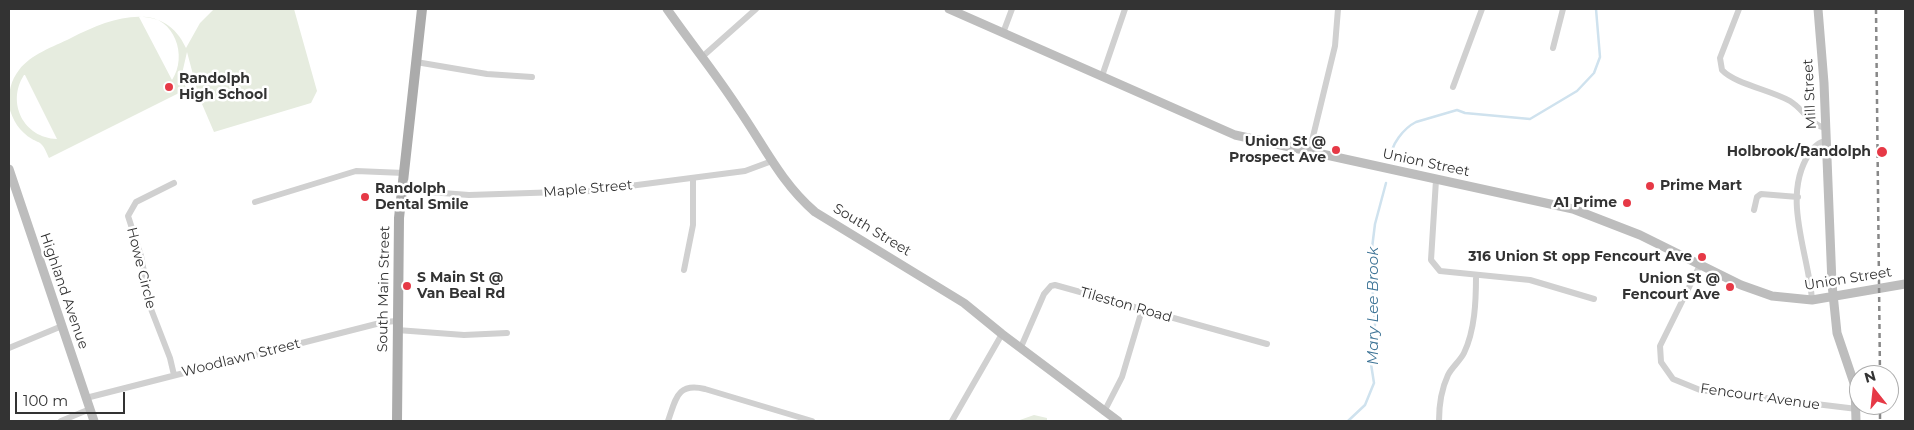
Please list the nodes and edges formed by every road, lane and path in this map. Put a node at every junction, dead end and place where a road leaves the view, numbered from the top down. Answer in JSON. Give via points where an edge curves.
{"nodes":[{"id":1,"x":422,"y":9,"type":"edge"},
{"id":2,"x":667,"y":9,"type":"edge"},
{"id":3,"x":756,"y":9,"type":"edge"},
{"id":4,"x":949,"y":9,"type":"edge"},
{"id":5,"x":1012,"y":9,"type":"edge"},
{"id":6,"x":1125,"y":9,"type":"edge"},
{"id":7,"x":1338,"y":9,"type":"edge"},
{"id":8,"x":1482,"y":9,"type":"edge"},
{"id":9,"x":1563,"y":9,"type":"edge"},
{"id":10,"x":1739,"y":9,"type":"edge"},
{"id":11,"x":1818,"y":9,"type":"edge"},
{"id":12,"x":1003,"y":33,"type":"junction"},
{"id":13,"x":1553,"y":48,"type":"dead end"},
{"id":14,"x":702,"y":58,"type":"junction"},
{"id":15,"x":416,"y":62,"type":"junction"},
{"id":16,"x":1102,"y":76,"type":"junction"},
{"id":17,"x":532,"y":77,"type":"dead end"},
{"id":18,"x":1453,"y":87,"type":"dead end"},
{"id":19,"x":1826,"y":128,"type":"junction"},
{"id":20,"x":1827,"y":141,"type":"junction"},
{"id":21,"x":1309,"y":153,"type":"junction"},
{"id":22,"x":772,"y":161,"type":"junction"},
{"id":23,"x":9,"y":169,"type":"edge"},
{"id":24,"x":404,"y":173,"type":"junction"},
{"id":25,"x":693,"y":178,"type":"junction"},
{"id":26,"x":1436,"y":180,"type":"junction"},
{"id":27,"x":174,"y":183,"type":"dead end"},
{"id":28,"x":402,"y":190,"type":"junction"},
{"id":29,"x":1798,"y":197,"type":"junction"},
{"id":30,"x":255,"y":202,"type":"dead end"},
{"id":31,"x":1754,"y":210,"type":"dead end"},
{"id":32,"x":1700,"y":265,"type":"junction"},
{"id":33,"x":684,"y":270,"type":"dead end"},
{"id":34,"x":1476,"y":276,"type":"junction"},
{"id":35,"x":1905,"y":284,"type":"edge"},
{"id":36,"x":1833,"y":298,"type":"junction"},
{"id":37,"x":1594,"y":299,"type":"dead end"},
{"id":38,"x":1812,"y":300,"type":"junction"},
{"id":39,"x":1142,"y":310,"type":"junction"},
{"id":40,"x":397,"y":325,"type":"junction"},
{"id":41,"x":62,"y":326,"type":"junction"},
{"id":42,"x":507,"y":334,"type":"dead end"},
{"id":43,"x":1002,"y":334,"type":"junction"},
{"id":44,"x":1267,"y":344,"type":"dead end"},
{"id":45,"x":1021,"y":347,"type":"junction"},
{"id":46,"x":9,"y":348,"type":"edge"},
{"id":47,"x":1849,"y":368,"type":"edge"},
{"id":48,"x":174,"y":375,"type":"junction"},
{"id":49,"x":86,"y":398,"type":"junction"},
{"id":50,"x":1849,"y":408,"type":"edge"},
{"id":51,"x":90,"y":409,"type":"junction"},
{"id":52,"x":1104,"y":412,"type":"junction"},
{"id":53,"x":61,"y":421,"type":"edge"},
{"id":54,"x":94,"y":421,"type":"edge"},
{"id":55,"x":396,"y":421,"type":"edge"},
{"id":56,"x":668,"y":421,"type":"edge"},
{"id":57,"x":812,"y":421,"type":"edge"},
{"id":58,"x":952,"y":421,"type":"edge"},
{"id":59,"x":1118,"y":421,"type":"edge"},
{"id":60,"x":1439,"y":421,"type":"edge"}],
"edges":[{"from":1,"to":15,"type":"main road","name":"South Main Street"},
{"from":2,"to":14,"type":"main road","name":"South Street"},
{"from":3,"to":14,"type":"street"},
{"from":4,"to":12,"type":"main road","name":"Union Street"},
{"from":5,"to":12,"type":"street"},
{"from":6,"to":16,"type":"street"},
{"from":7,"to":21,"type":"street","via":[[1335,46]]},
{"from":8,"to":18,"type":"street"},
{"from":9,"to":13,"type":"street"},
{"from":10,"to":19,"type":"street","via":[[1720,58],[1722,70],[1730,77],[1791,101],[1817,126]]},
{"from":11,"to":19,"type":"main road","name":"Mill Street"},
{"from":12,"to":16,"type":"main road","name":"Union Street"},
{"from":14,"to":22,"type":"main road","name":"South Street"},
{"from":15,"to":17,"type":"street","via":[[487,74]]},
{"from":15,"to":24,"type":"main road","name":"South Main Street"},
{"from":16,"to":21,"type":"main road","name":"Union Street","via":[[1235,135]]},
{"from":19,"to":20,"type":"main road","name":"Mill Street"},
{"from":20,"to":29,"type":"street","via":[[1816,146],[1804,163]]},
{"from":20,"to":36,"type":"main road","name":"Mill Street"},
{"from":21,"to":26,"type":"main road","name":"Union Street"},
{"from":22,"to":25,"type":"street","name":"Maple Street","via":[[752,170]]},
{"from":22,"to":43,"type":"main road","name":"South Street","via":[[791,189],[815,212],[964,302]]},
{"from":23,"to":41,"type":"main road","name":"Highland Avenue"},
{"from":24,"to":28,"type":"main road","name":"South Main Street"},
{"from":24,"to":30,"type":"street","via":[[356,171]]},
{"from":25,"to":28,"type":"street","name":"Maple Street","via":[[565,192],[469,194]]},
{"from":25,"to":33,"type":"street","via":[[693,225]]},
{"from":26,"to":32,"type":"main road","name":"Union Street","via":[[1579,211],[1640,235]]},
{"from":26,"to":34,"type":"street","via":[[1431,260],[1440,271]]},
{"from":27,"to":48,"type":"street","name":"Howe Circle","via":[[136,202],[128,216],[141,256],[151,309]]},
{"from":28,"to":40,"type":"main road","name":"South Main Street"},
{"from":29,"to":31,"type":"street","via":[[1761,194]]},
{"from":29,"to":38,"type":"street"},
{"from":32,"to":38,"type":"main road","name":"Union Street","via":[[1756,291],[1783,298]]},
{"from":32,"to":50,"type":"street","name":"Fencourt Avenue","via":[[1660,346],[1661,362],[1673,379],[1700,390]]},
{"from":34,"to":37,"type":"street","via":[[1530,280]]},
{"from":34,"to":60,"type":"street","via":[[1475,307],[1468,342],[1464,354],[1445,382]]},
{"from":35,"to":36,"type":"main road","name":"Union Street"},
{"from":36,"to":38,"type":"main road","name":"Union Street"},
{"from":36,"to":47,"type":"main road","name":"Mill Street","via":[[1837,333]]},
{"from":39,"to":44,"type":"street","name":"Tileston Road"},
{"from":39,"to":45,"type":"street","name":"Tileston Road","via":[[1051,286],[1044,294]]},
{"from":39,"to":52,"type":"street","via":[[1122,378]]},
{"from":40,"to":42,"type":"street","name":"Woodlawn Street","via":[[464,335]]},
{"from":40,"to":48,"type":"street","name":"Woodlawn Street","via":[[384,322]]},
{"from":40,"to":55,"type":"main road","name":"South Main Street"},
{"from":41,"to":46,"type":"street"},
{"from":41,"to":49,"type":"main road","name":"Highland Avenue"},
{"from":43,"to":45,"type":"main road","name":"South Street"},
{"from":43,"to":58,"type":"street"},
{"from":45,"to":52,"type":"main road","name":"South Street"},
{"from":48,"to":49,"type":"street","name":"Woodlawn Street"},
{"from":49,"to":51,"type":"main road","name":"Highland Avenue"},
{"from":51,"to":53,"type":"street"},
{"from":51,"to":54,"type":"main road","name":"Highland Avenue"},
{"from":52,"to":59,"type":"main road","name":"South Street"},
{"from":56,"to":57,"type":"street","via":[[678,394],[690,387]]}]}
